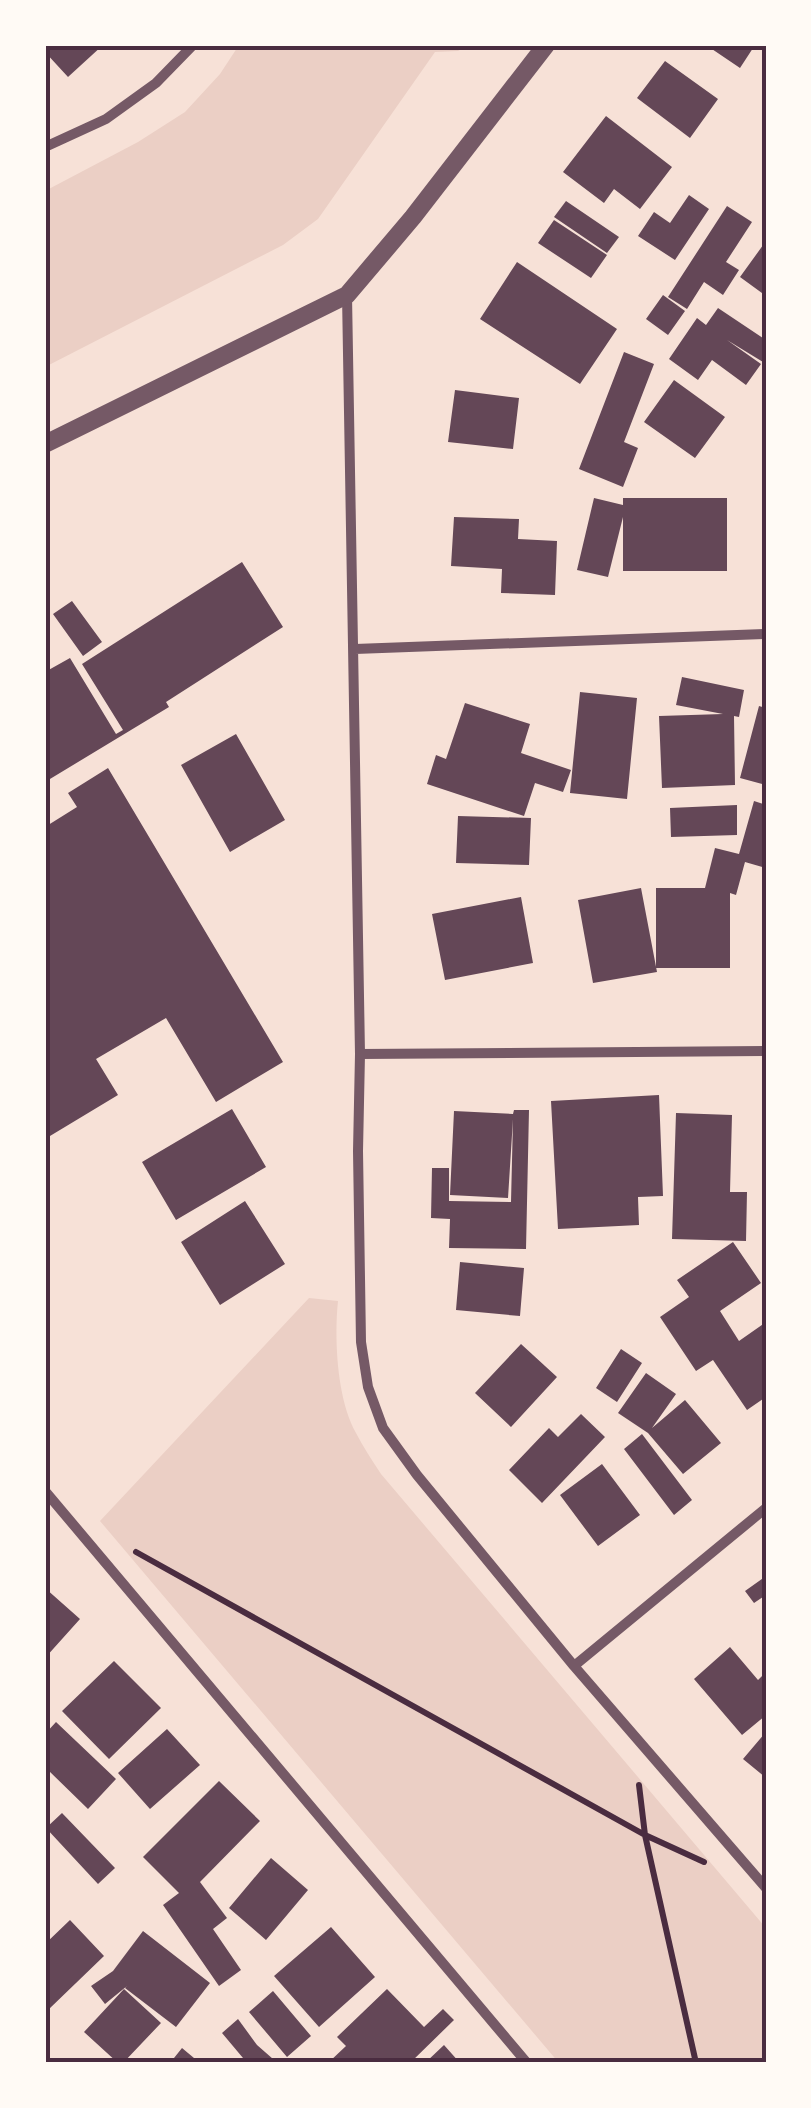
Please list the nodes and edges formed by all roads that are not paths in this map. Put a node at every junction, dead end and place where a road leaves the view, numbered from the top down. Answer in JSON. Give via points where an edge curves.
{"nodes":[{"id":1,"x":193,"y":45,"type":"edge"},
{"id":2,"x":546,"y":45,"type":"edge"},
{"id":3,"x":45,"y":147,"type":"edge"},
{"id":4,"x":347,"y":295,"type":"junction"},
{"id":5,"x":45,"y":444,"type":"edge"},
{"id":6,"x":766,"y":634,"type":"edge"},
{"id":7,"x":354,"y":650,"type":"junction"},
{"id":8,"x":766,"y":1051,"type":"edge"},
{"id":9,"x":360,"y":1054,"type":"junction"},
{"id":10,"x":45,"y":1491,"type":"edge"},
{"id":11,"x":766,"y":1508,"type":"edge"},
{"id":12,"x":574,"y":1666,"type":"junction"},
{"id":13,"x":766,"y":1888,"type":"edge"},
{"id":14,"x":527,"y":2063,"type":"edge"}],
"edges":[{"from":1,"to":3,"type":"street","via":[[106,119]]},
{"from":2,"to":4,"type":"street"},
{"from":4,"to":5,"type":"street"},
{"from":4,"to":7,"type":"street"},
{"from":6,"to":7,"type":"street"},
{"from":7,"to":9,"type":"street"},
{"from":8,"to":9,"type":"street"},
{"from":9,"to":12,"type":"street","via":[[361,1342],[368,1386],[383,1428],[417,1475]]},
{"from":10,"to":14,"type":"street"},
{"from":11,"to":12,"type":"street"},
{"from":12,"to":13,"type":"street"}]}
